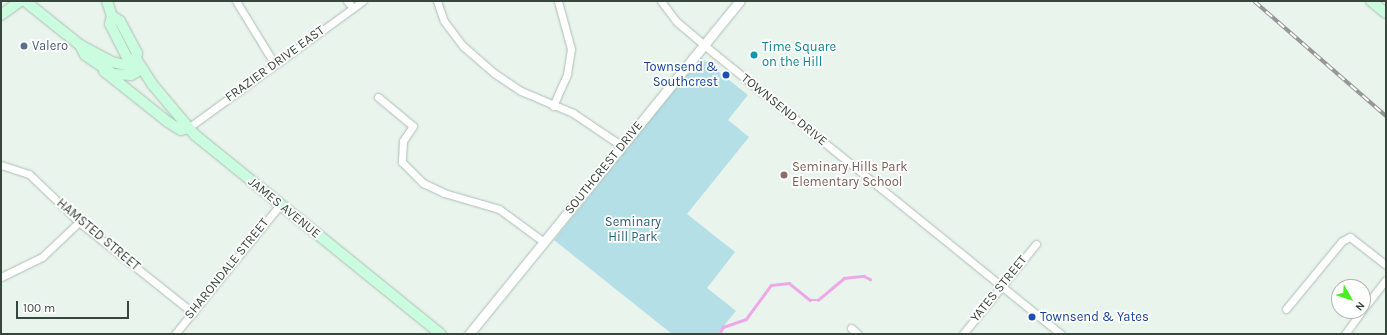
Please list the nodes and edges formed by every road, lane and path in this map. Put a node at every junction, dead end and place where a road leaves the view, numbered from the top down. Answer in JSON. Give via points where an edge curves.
{"nodes":[{"id":1,"x":20,"y":1,"type":"edge"},
{"id":2,"x":25,"y":1,"type":"edge"},
{"id":3,"x":107,"y":1,"type":"edge"},
{"id":4,"x":236,"y":1,"type":"edge"},
{"id":5,"x":347,"y":1,"type":"edge"},
{"id":6,"x":363,"y":1,"type":"edge"},
{"id":7,"x":437,"y":1,"type":"edge"},
{"id":8,"x":558,"y":1,"type":"edge"},
{"id":9,"x":661,"y":1,"type":"edge"},
{"id":10,"x":740,"y":1,"type":"edge"},
{"id":11,"x":1371,"y":1,"type":"edge"},
{"id":12,"x":353,"y":8,"type":"junction"},
{"id":13,"x":1386,"y":13,"type":"edge"},
{"id":14,"x":1,"y":15,"type":"edge"},
{"id":15,"x":80,"y":45,"type":"junction"},
{"id":16,"x":704,"y":45,"type":"junction"},
{"id":17,"x":274,"y":63,"type":"junction"},
{"id":18,"x":142,"y":69,"type":"junction"},
{"id":19,"x":104,"y":70,"type":"junction"},
{"id":20,"x":378,"y":97,"type":"dead end"},
{"id":21,"x":553,"y":106,"type":"junction"},
{"id":22,"x":188,"y":128,"type":"junction"},
{"id":23,"x":622,"y":146,"type":"junction"},
{"id":24,"x":1,"y":166,"type":"edge"},
{"id":25,"x":280,"y":205,"type":"junction"},
{"id":26,"x":79,"y":222,"type":"junction"},
{"id":27,"x":544,"y":242,"type":"junction"},
{"id":28,"x":1036,"y":244,"type":"dead end"},
{"id":29,"x":1386,"y":265,"type":"edge"},
{"id":30,"x":1,"y":277,"type":"edge"},
{"id":31,"x":1386,"y":280,"type":"edge"},
{"id":32,"x":1002,"y":285,"type":"junction"},
{"id":33,"x":1371,"y":299,"type":"edge"},
{"id":34,"x":1286,"y":309,"type":"dead end"},
{"id":35,"x":193,"y":313,"type":"junction"},
{"id":36,"x":1356,"y":319,"type":"edge"},
{"id":37,"x":851,"y":328,"type":"dead end"},
{"id":38,"x":175,"y":334,"type":"edge"},
{"id":39,"x":440,"y":334,"type":"edge"},
{"id":40,"x":469,"y":334,"type":"edge"},
{"id":41,"x":858,"y":334,"type":"edge"},
{"id":42,"x":962,"y":334,"type":"edge"},
{"id":43,"x":1061,"y":334,"type":"edge"},
{"id":44,"x":1345,"y":334,"type":"edge"}],
"edges":[{"from":1,"to":14,"type":"main road"},
{"from":2,"to":15,"type":"main road"},
{"from":3,"to":18,"type":"main road","name":"JAMES AVENUE","via":[[112,16],[120,21],[137,53],[136,59]]},
{"from":4,"to":17,"type":"street"},
{"from":5,"to":12,"type":"street"},
{"from":6,"to":12,"type":"street","name":"FRAZIER DRIVE EAST"},
{"from":7,"to":21,"type":"street","via":[[444,21],[463,46],[521,91]]},
{"from":8,"to":21,"type":"street","via":[[571,49],[567,74]]},
{"from":9,"to":16,"type":"street","name":"TOWNSEND DRIVE","via":[[677,22]]},
{"from":10,"to":16,"type":"street","name":"SOUTHCREST DRIVE"},
{"from":11,"to":13,"type":"main road"},
{"from":12,"to":17,"type":"street","name":"FRAZIER DRIVE EAST"},
{"from":15,"to":18,"type":"main road","via":[[112,62]]},
{"from":15,"to":19,"type":"main road","via":[[85,55]]},
{"from":16,"to":23,"type":"street","name":"SOUTHCREST DRIVE"},
{"from":16,"to":32,"type":"street","name":"TOWNSEND DRIVE"},
{"from":17,"to":22,"type":"street","name":"FRAZIER DRIVE EAST"},
{"from":18,"to":19,"type":"main road","via":[[125,76]]},
{"from":18,"to":22,"type":"main road","name":"JAMES AVENUE"},
{"from":19,"to":22,"type":"main road","via":[[168,122],[181,130]]},
{"from":20,"to":27,"type":"street","via":[[413,126],[403,141],[402,162],[423,183],[444,193],[499,209]]},
{"from":21,"to":23,"type":"street","via":[[573,113]]},
{"from":22,"to":25,"type":"main road","name":"JAMES AVENUE"},
{"from":23,"to":27,"type":"street","name":"SOUTHCREST DRIVE"},
{"from":24,"to":26,"type":"street","name":"HAMSTED STREET","via":[[28,174]]},
{"from":25,"to":35,"type":"street","name":"SHARONDALE STREET"},
{"from":25,"to":39,"type":"main road","name":"JAMES AVENUE"},
{"from":26,"to":30,"type":"street","via":[[42,257]]},
{"from":26,"to":35,"type":"street","name":"HAMSTED STREET"},
{"from":27,"to":40,"type":"street","name":"SOUTHCREST DRIVE"},
{"from":28,"to":32,"type":"street","name":"YATES STREET"},
{"from":29,"to":34,"type":"street","via":[[1350,237],[1342,240]]},
{"from":31,"to":33,"type":"street"},
{"from":32,"to":42,"type":"street","name":"YATES STREET"},
{"from":32,"to":43,"type":"street","name":"TOWNSEND DRIVE"},
{"from":35,"to":38,"type":"street","name":"SHARONDALE STREET"},
{"from":36,"to":44,"type":"street"},
{"from":37,"to":41,"type":"street"}]}
